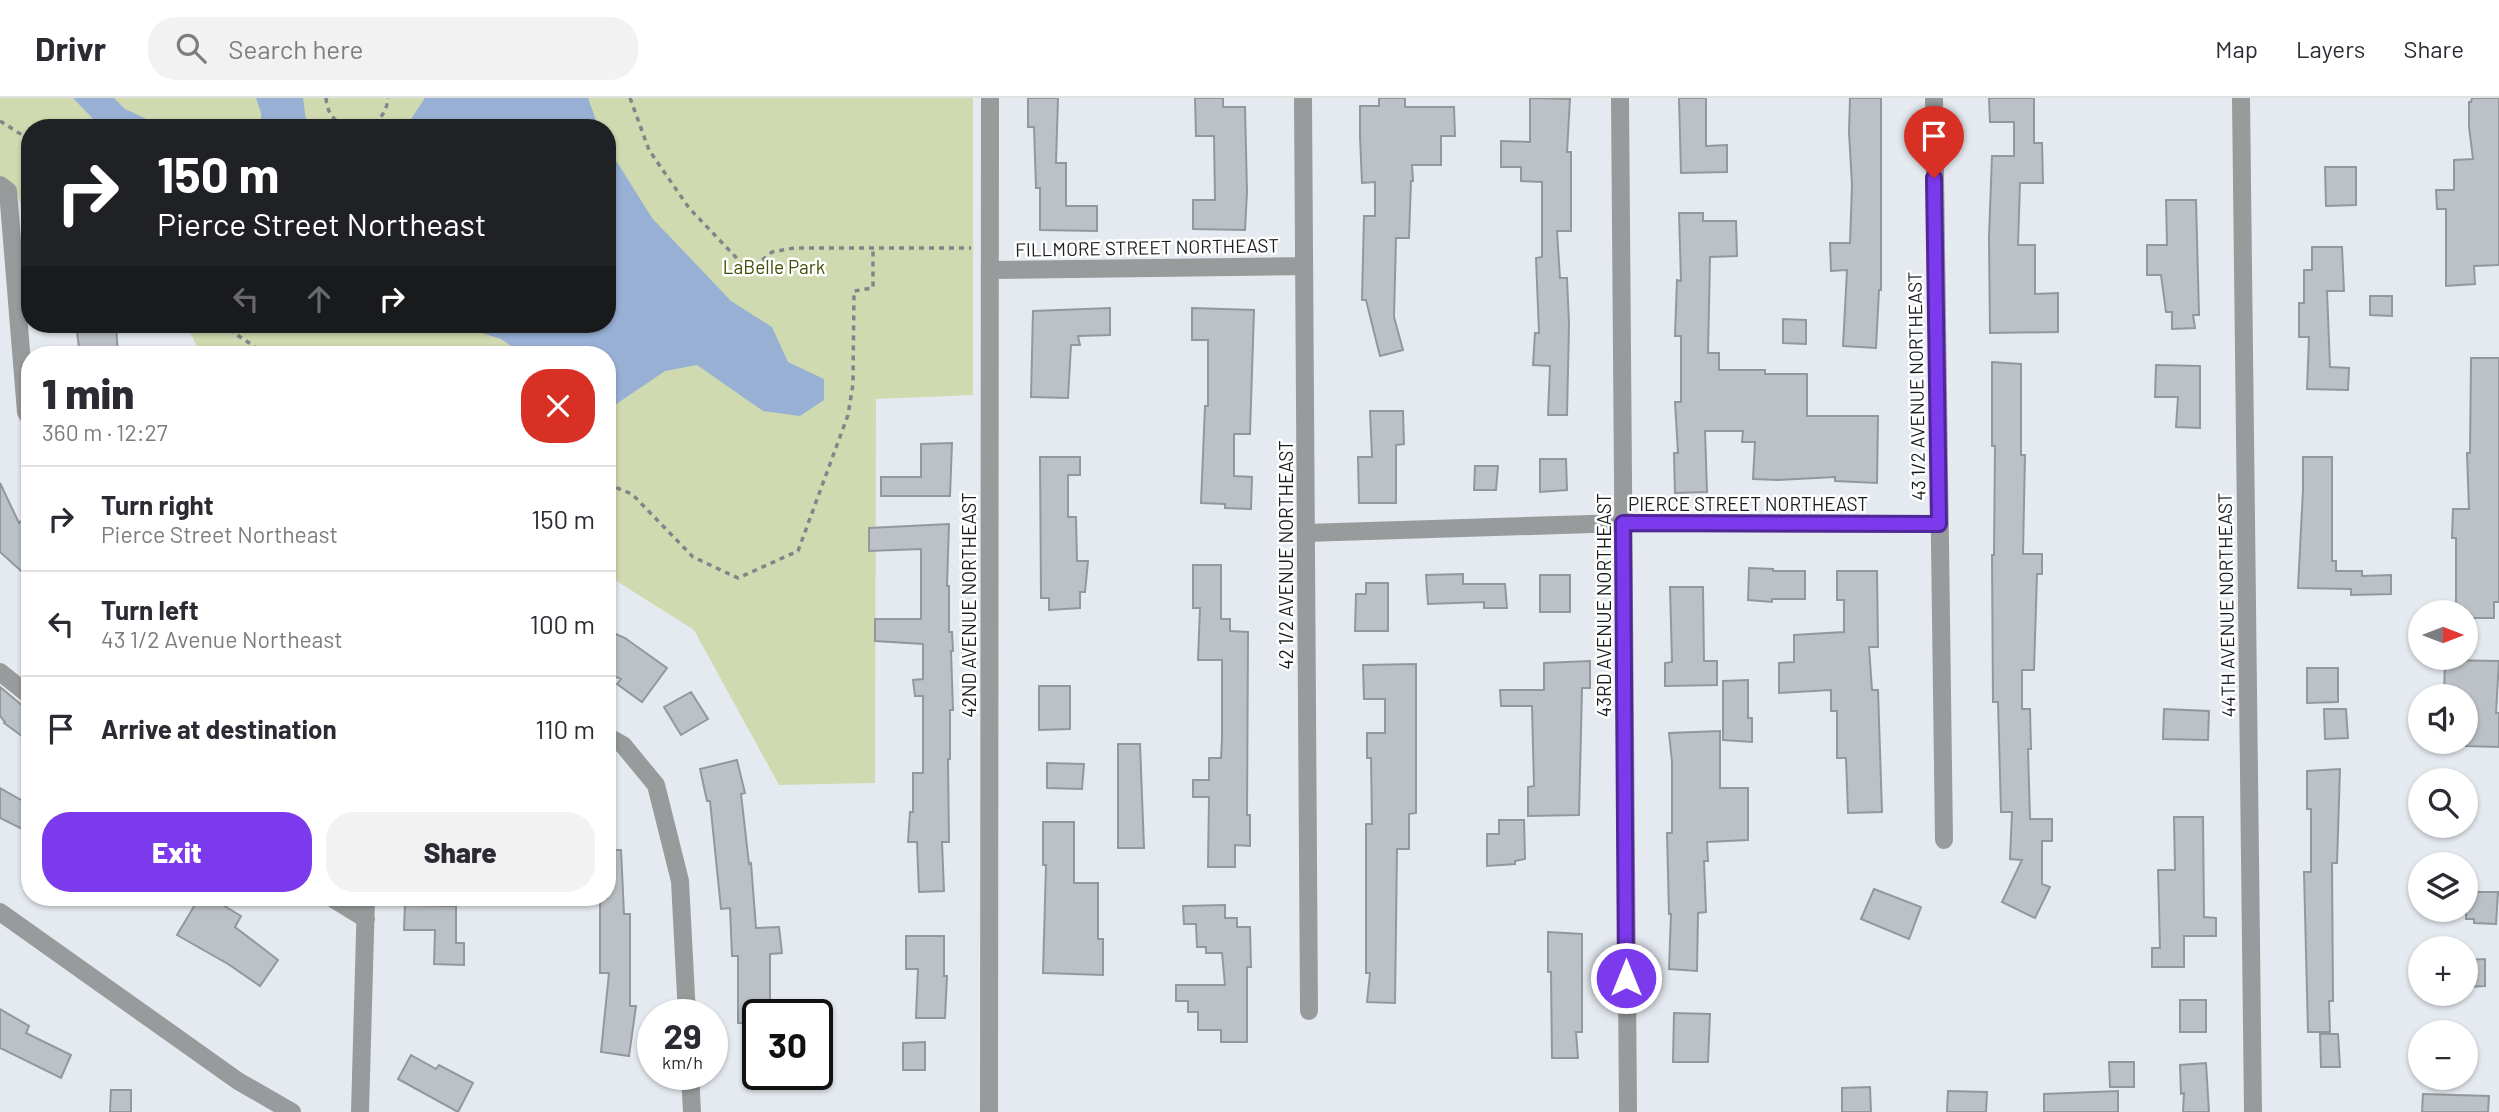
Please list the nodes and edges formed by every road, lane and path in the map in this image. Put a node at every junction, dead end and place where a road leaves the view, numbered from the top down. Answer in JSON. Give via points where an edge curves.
{"nodes":[{"id":1,"x":326,"y":98,"type":"edge"},
{"id":2,"x":388,"y":98,"type":"edge"},
{"id":3,"x":630,"y":98,"type":"edge"},
{"id":4,"x":990,"y":98,"type":"edge"},
{"id":5,"x":1303,"y":98,"type":"edge"},
{"id":6,"x":1620,"y":98,"type":"edge"},
{"id":7,"x":1934,"y":98,"type":"edge"},
{"id":8,"x":2241,"y":98,"type":"edge"},
{"id":9,"x":333,"y":119,"type":"edge"},
{"id":10,"x":380,"y":119,"type":"edge"},
{"id":11,"x":0,"y":121,"type":"edge"},
{"id":12,"x":21,"y":134,"type":"edge"},
{"id":13,"x":0,"y":185,"type":"edge"},
{"id":14,"x":873,"y":248,"type":"junction"},
{"id":15,"x":990,"y":249,"type":"junction"},
{"id":16,"x":1304,"y":266,"type":"junction"},
{"id":17,"x":990,"y":270,"type":"junction"},
{"id":18,"x":234,"y":333,"type":"edge"},
{"id":19,"x":254,"y":346,"type":"edge"},
{"id":20,"x":21,"y":351,"type":"edge"},
{"id":21,"x":616,"y":488,"type":"edge"},
{"id":22,"x":1623,"y":523,"type":"junction"},
{"id":23,"x":1939,"y":524,"type":"junction"},
{"id":24,"x":1306,"y":533,"type":"junction"},
{"id":25,"x":0,"y":673,"type":"edge"},
{"id":26,"x":21,"y":689,"type":"edge"},
{"id":27,"x":616,"y":741,"type":"edge"},
{"id":28,"x":1944,"y":841,"type":"dead end"},
{"id":29,"x":345,"y":906,"type":"edge"},
{"id":30,"x":366,"y":906,"type":"edge"},
{"id":31,"x":0,"y":912,"type":"edge"},
{"id":32,"x":366,"y":919,"type":"junction"},
{"id":33,"x":686,"y":999,"type":"edge"},
{"id":34,"x":1309,"y":1011,"type":"dead end"},
{"id":35,"x":691,"y":1090,"type":"edge"},
{"id":36,"x":292,"y":1112,"type":"edge"},
{"id":37,"x":360,"y":1112,"type":"edge"},
{"id":38,"x":692,"y":1112,"type":"edge"},
{"id":39,"x":989,"y":1112,"type":"edge"},
{"id":40,"x":1628,"y":1112,"type":"edge"},
{"id":41,"x":2253,"y":1112,"type":"edge"}],
"edges":[{"from":1,"to":9,"type":"path"},
{"from":2,"to":10,"type":"path"},
{"from":3,"to":14,"type":"path","via":[[649,150],[689,208],[749,271],[772,252]]},
{"from":4,"to":15,"type":"street","name":"42ND AVENUE NORTHEAST"},
{"from":5,"to":16,"type":"street","name":"42 1/2 AVENUE NORTHEAST"},
{"from":6,"to":22,"type":"street","name":"43RD AVENUE NORTHEAST"},
{"from":7,"to":23,"type":"street","name":"43 1/2 AVENUE NORTHEAST"},
{"from":8,"to":41,"type":"street","name":"44TH AVENUE NORTHEAST"},
{"from":11,"to":12,"type":"path"},
{"from":13,"to":20,"type":"street","via":[[8,191]]},
{"from":14,"to":15,"type":"path"},
{"from":14,"to":21,"type":"path","via":[[873,288],[854,291],[848,415],[798,551],[737,578],[693,557],[632,494]]},
{"from":15,"to":17,"type":"street","name":"42ND AVENUE NORTHEAST"},
{"from":16,"to":17,"type":"street","name":"FILLMORE STREET NORTHEAST"},
{"from":16,"to":24,"type":"street","name":"42 1/2 AVENUE NORTHEAST"},
{"from":17,"to":39,"type":"street","name":"42ND AVENUE NORTHEAST"},
{"from":18,"to":19,"type":"path"},
{"from":22,"to":23,"type":"street","name":"PIERCE STREET NORTHEAST"},
{"from":22,"to":24,"type":"street","name":"PIERCE STREET NORTHEAST"},
{"from":22,"to":40,"type":"street","name":"43RD AVENUE NORTHEAST"},
{"from":23,"to":28,"type":"street","name":"43 1/2 AVENUE NORTHEAST"},
{"from":24,"to":34,"type":"street","name":"42 1/2 AVENUE NORTHEAST"},
{"from":25,"to":26,"type":"street"},
{"from":27,"to":33,"type":"street","via":[[656,785],[680,881]]},
{"from":29,"to":32,"type":"street"},
{"from":30,"to":32,"type":"street"},
{"from":31,"to":36,"type":"street","via":[[238,1081]]},
{"from":32,"to":37,"type":"street"},
{"from":35,"to":38,"type":"street"}]}
